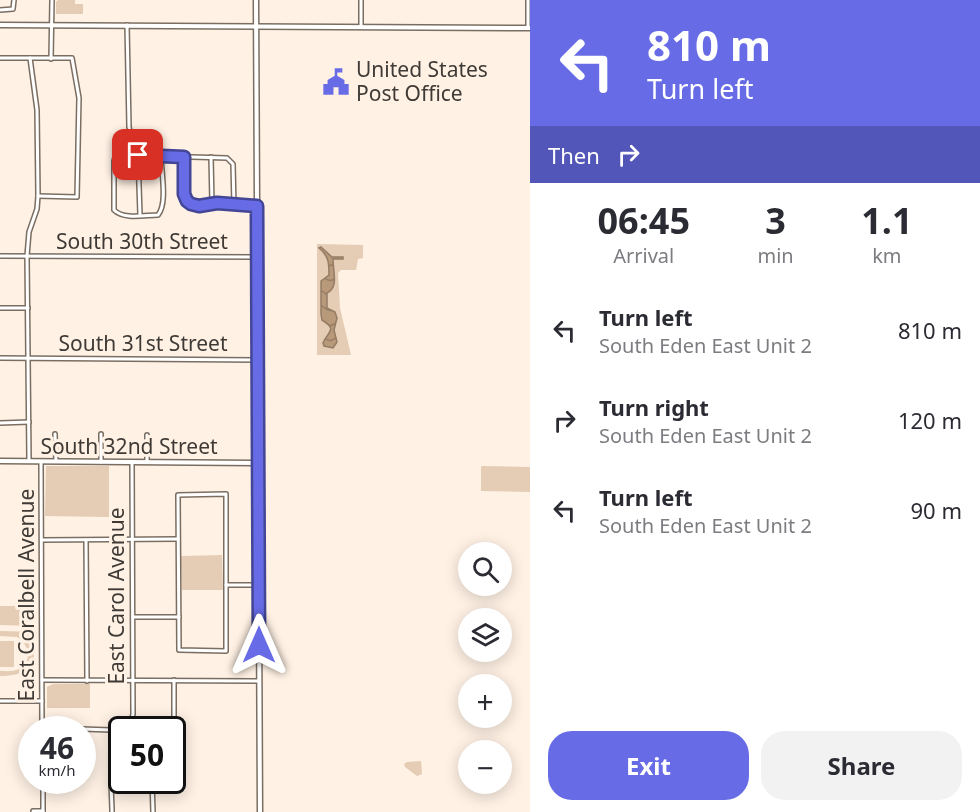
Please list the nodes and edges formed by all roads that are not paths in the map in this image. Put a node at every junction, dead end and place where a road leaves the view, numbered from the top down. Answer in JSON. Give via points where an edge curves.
{"nodes":[{"id":1,"x":14,"y":0,"type":"edge"},
{"id":2,"x":51,"y":0,"type":"edge"},
{"id":3,"x":256,"y":0,"type":"edge"},
{"id":4,"x":361,"y":0,"type":"edge"},
{"id":5,"x":528,"y":0,"type":"edge"},
{"id":6,"x":0,"y":10,"type":"edge"},
{"id":7,"x":0,"y":24,"type":"edge"},
{"id":8,"x":50,"y":25,"type":"junction"},
{"id":9,"x":127,"y":25,"type":"junction"},
{"id":10,"x":256,"y":26,"type":"junction"},
{"id":11,"x":360,"y":26,"type":"junction"},
{"id":12,"x":529,"y":28,"type":"edge"},
{"id":13,"x":0,"y":58,"type":"edge"},
{"id":14,"x":30,"y":58,"type":"junction"},
{"id":15,"x":51,"y":59,"type":"junction"},
{"id":16,"x":131,"y":136,"type":"dead end"},
{"id":17,"x":138,"y":155,"type":"junction"},
{"id":18,"x":161,"y":155,"type":"junction"},
{"id":19,"x":184,"y":157,"type":"junction"},
{"id":20,"x":211,"y":157,"type":"junction"},
{"id":21,"x":38,"y":196,"type":"junction"},
{"id":22,"x":212,"y":204,"type":"junction"},
{"id":23,"x":234,"y":206,"type":"junction"},
{"id":24,"x":257,"y":206,"type":"junction"},
{"id":25,"x":140,"y":215,"type":"junction"},
{"id":26,"x":0,"y":256,"type":"edge"},
{"id":27,"x":27,"y":256,"type":"junction"},
{"id":28,"x":258,"y":257,"type":"junction"},
{"id":29,"x":0,"y":308,"type":"edge"},
{"id":30,"x":28,"y":308,"type":"junction"},
{"id":31,"x":0,"y":358,"type":"edge"},
{"id":32,"x":28,"y":359,"type":"junction"},
{"id":33,"x":258,"y":360,"type":"junction"},
{"id":34,"x":0,"y":423,"type":"edge"},
{"id":35,"x":28,"y":423,"type":"junction"},
{"id":36,"x":55,"y":434,"type":"dead end"},
{"id":37,"x":101,"y":434,"type":"dead end"},
{"id":38,"x":147,"y":435,"type":"dead end"},
{"id":39,"x":0,"y":461,"type":"edge"},
{"id":40,"x":29,"y":461,"type":"junction"},
{"id":41,"x":56,"y":461,"type":"junction"},
{"id":42,"x":41,"y":462,"type":"junction"},
{"id":43,"x":101,"y":462,"type":"junction"},
{"id":44,"x":132,"y":462,"type":"junction"},
{"id":45,"x":147,"y":462,"type":"junction"},
{"id":46,"x":259,"y":463,"type":"junction"},
{"id":47,"x":132,"y":539,"type":"junction"},
{"id":48,"x":178,"y":539,"type":"junction"},
{"id":49,"x":42,"y":540,"type":"junction"},
{"id":50,"x":86,"y":540,"type":"junction"},
{"id":51,"x":226,"y":585,"type":"junction"},
{"id":52,"x":259,"y":585,"type":"junction"},
{"id":53,"x":132,"y":617,"type":"junction"},
{"id":54,"x":179,"y":617,"type":"junction"},
{"id":55,"x":42,"y":680,"type":"junction"},
{"id":56,"x":174,"y":680,"type":"junction"},
{"id":57,"x":87,"y":681,"type":"junction"},
{"id":58,"x":132,"y":681,"type":"junction"},
{"id":59,"x":259,"y":681,"type":"junction"},
{"id":60,"x":0,"y":701,"type":"edge"},
{"id":61,"x":42,"y":701,"type":"junction"},
{"id":62,"x":42,"y":716,"type":"edge"},
{"id":63,"x":132,"y":716,"type":"edge"},
{"id":64,"x":174,"y":716,"type":"edge"},
{"id":65,"x":43,"y":794,"type":"edge"},
{"id":66,"x":112,"y":794,"type":"edge"},
{"id":67,"x":152,"y":794,"type":"edge"},
{"id":68,"x":33,"y":811,"type":"edge"},
{"id":69,"x":43,"y":812,"type":"edge"},
{"id":70,"x":112,"y":812,"type":"edge"},
{"id":71,"x":153,"y":812,"type":"edge"},
{"id":72,"x":260,"y":812,"type":"edge"}],
"edges":[{"from":1,"to":6,"type":"street","via":[[13,9]]},
{"from":2,"to":8,"type":"street"},
{"from":3,"to":10,"type":"main road"},
{"from":4,"to":11,"type":"street"},
{"from":5,"to":12,"type":"street"},
{"from":7,"to":8,"type":"main road"},
{"from":8,"to":9,"type":"main road"},
{"from":8,"to":15,"type":"street"},
{"from":9,"to":10,"type":"main road"},
{"from":9,"to":16,"type":"street"},
{"from":10,"to":11,"type":"main road"},
{"from":10,"to":24,"type":"main road"},
{"from":11,"to":12,"type":"main road"},
{"from":13,"to":14,"type":"street"},
{"from":14,"to":15,"type":"street"},
{"from":14,"to":21,"type":"street","name":"East Coralbell Avenue","via":[[37,110]]},
{"from":15,"to":21,"type":"street","via":[[72,58],[79,98],[77,197]]},
{"from":17,"to":18,"type":"street"},
{"from":17,"to":25,"type":"street"},
{"from":17,"to":25,"type":"street","via":[[115,157],[114,210],[120,215]]},
{"from":18,"to":19,"type":"street"},
{"from":18,"to":25,"type":"street","via":[[163,207],[158,215]]},
{"from":19,"to":20,"type":"street"},
{"from":19,"to":22,"type":"street","via":[[187,201],[199,206]]},
{"from":20,"to":22,"type":"street"},
{"from":20,"to":23,"type":"street","via":[[227,158],[233,164]]},
{"from":21,"to":27,"type":"street","name":"East Coralbell Avenue"},
{"from":22,"to":23,"type":"street"},
{"from":23,"to":24,"type":"street"},
{"from":24,"to":28,"type":"main road"},
{"from":26,"to":27,"type":"street","name":"South 30th Street"},
{"from":27,"to":28,"type":"street","name":"South 30th Street"},
{"from":27,"to":30,"type":"street","name":"East Coralbell Avenue"},
{"from":28,"to":33,"type":"main road"},
{"from":29,"to":30,"type":"street"},
{"from":30,"to":32,"type":"street","name":"East Coralbell Avenue"},
{"from":31,"to":32,"type":"street","name":"South 31st Street"},
{"from":32,"to":33,"type":"street","name":"South 31st Street"},
{"from":32,"to":35,"type":"street","name":"East Coralbell Avenue"},
{"from":33,"to":46,"type":"main road"},
{"from":34,"to":35,"type":"street"},
{"from":35,"to":40,"type":"street","name":"East Coralbell Avenue"},
{"from":36,"to":41,"type":"street"},
{"from":37,"to":43,"type":"street"},
{"from":38,"to":45,"type":"street"},
{"from":39,"to":40,"type":"main road","name":"South 32nd Street"},
{"from":40,"to":42,"type":"main road","name":"South 32nd Street"},
{"from":41,"to":42,"type":"main road","name":"South 32nd Street"},
{"from":41,"to":43,"type":"main road","name":"South 32nd Street"},
{"from":42,"to":49,"type":"street","name":"East Coralbell Avenue"},
{"from":43,"to":44,"type":"main road","name":"South 32nd Street"},
{"from":44,"to":45,"type":"main road","name":"South 32nd Street"},
{"from":44,"to":47,"type":"street","name":"East Carol Avenue"},
{"from":45,"to":46,"type":"main road","name":"South 32nd Street"},
{"from":46,"to":52,"type":"main road"},
{"from":47,"to":48,"type":"street"},
{"from":47,"to":50,"type":"street"},
{"from":47,"to":53,"type":"street","name":"East Carol Avenue"},
{"from":48,"to":51,"type":"street","via":[[178,495],[226,494]]},
{"from":48,"to":54,"type":"street"},
{"from":49,"to":50,"type":"street"},
{"from":49,"to":55,"type":"street","name":"East Coralbell Avenue"},
{"from":50,"to":57,"type":"street"},
{"from":51,"to":52,"type":"street"},
{"from":51,"to":54,"type":"street","via":[[226,651],[179,650]]},
{"from":52,"to":59,"type":"main road"},
{"from":53,"to":54,"type":"street"},
{"from":53,"to":58,"type":"street","name":"East Carol Avenue"},
{"from":55,"to":57,"type":"street"},
{"from":55,"to":61,"type":"street","name":"East Coralbell Avenue"},
{"from":56,"to":58,"type":"street"},
{"from":56,"to":59,"type":"street"},
{"from":56,"to":64,"type":"street"},
{"from":57,"to":58,"type":"street"},
{"from":58,"to":63,"type":"street","name":"East Carol Avenue"},
{"from":59,"to":72,"type":"main road"},
{"from":60,"to":61,"type":"street"},
{"from":61,"to":62,"type":"street","name":"East Coralbell Avenue"},
{"from":65,"to":69,"type":"street"},
{"from":66,"to":70,"type":"street"},
{"from":67,"to":71,"type":"street"},
{"from":68,"to":69,"type":"street"}]}
